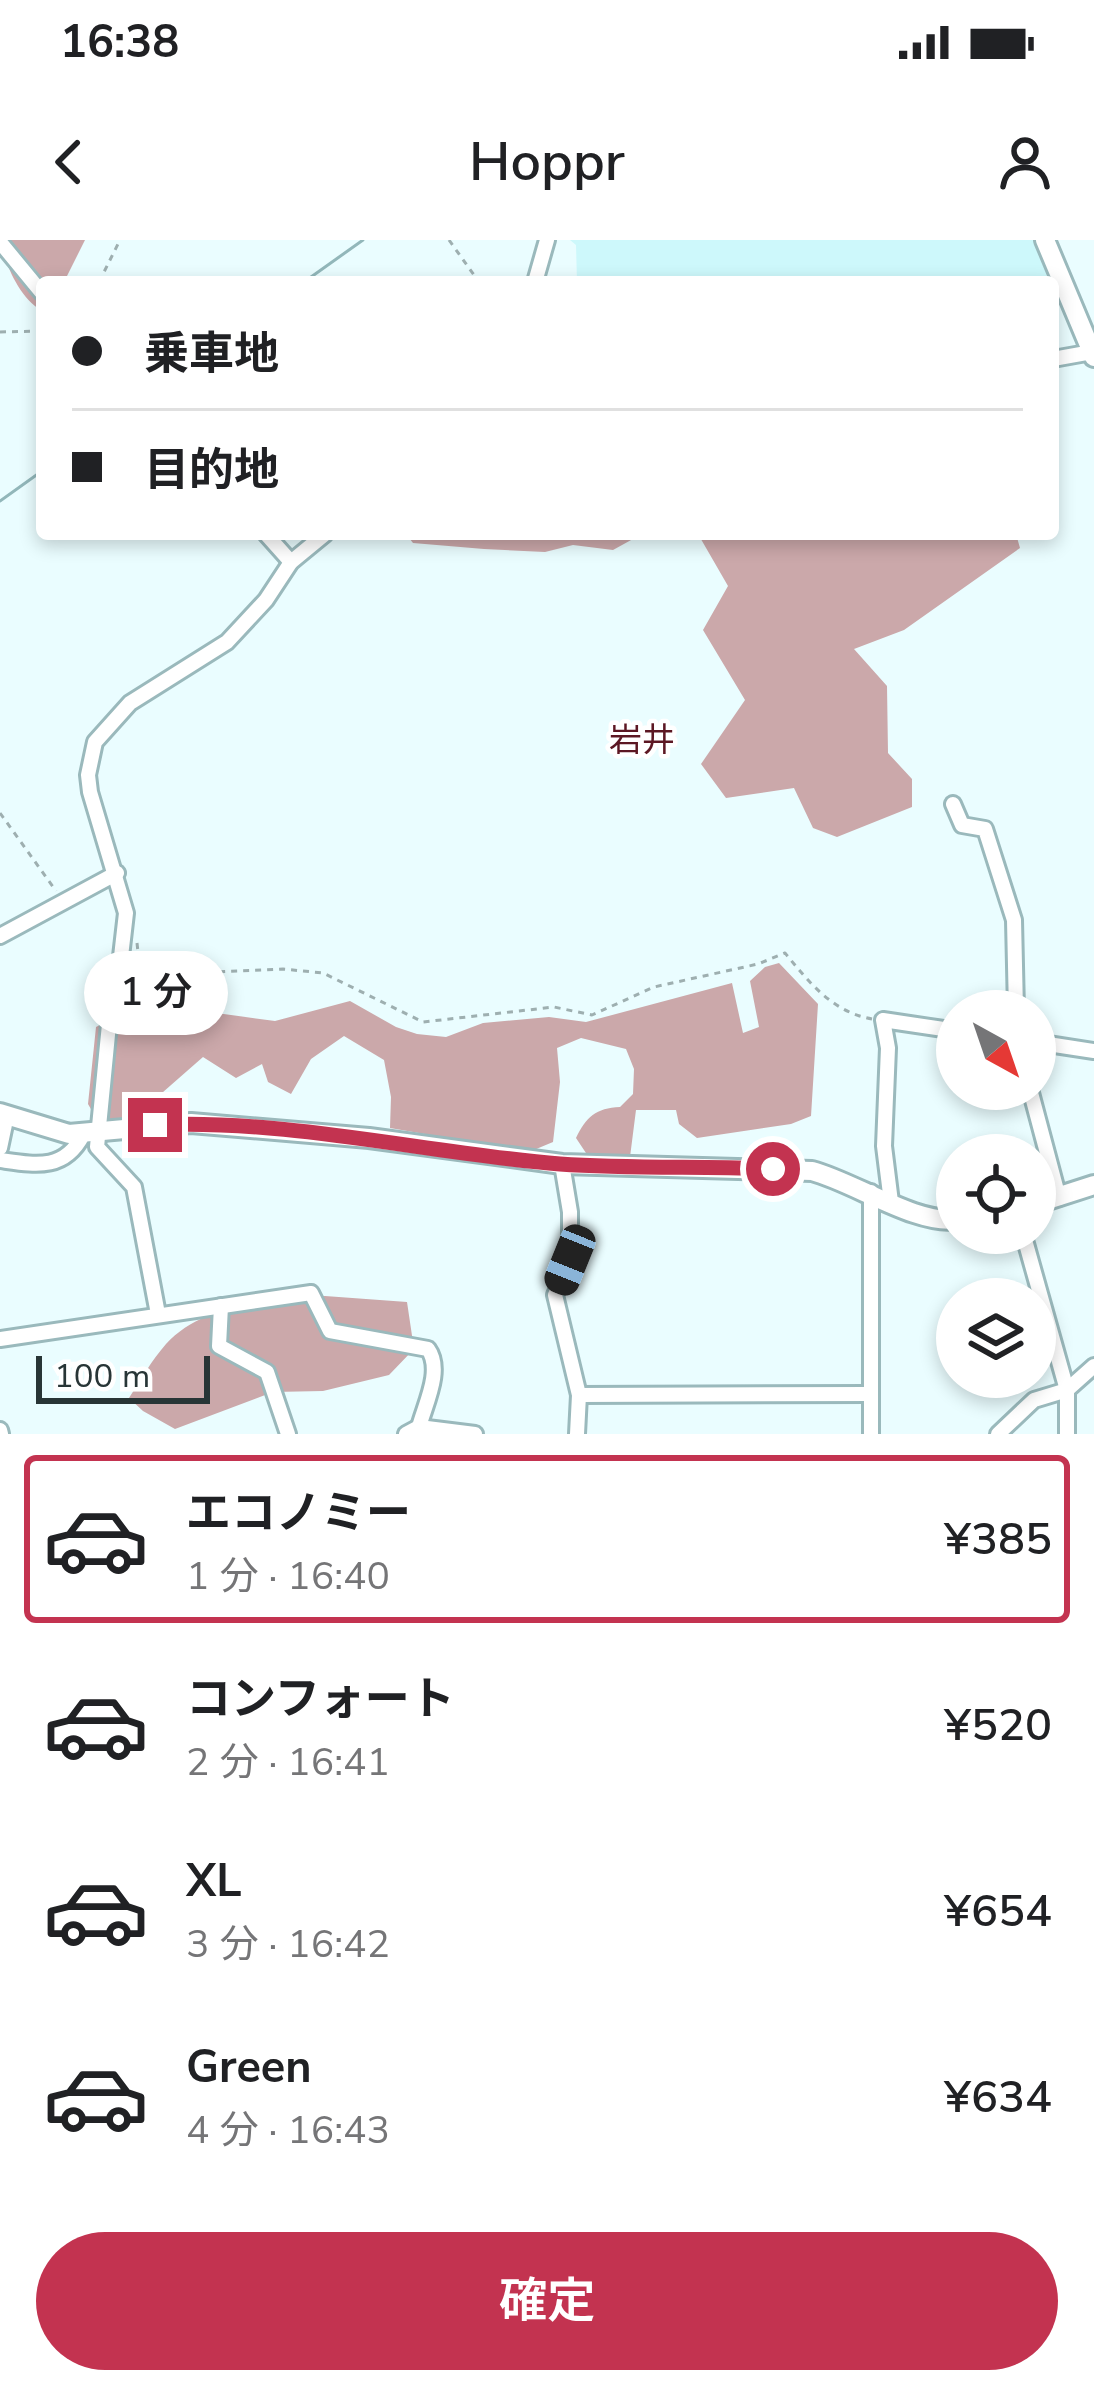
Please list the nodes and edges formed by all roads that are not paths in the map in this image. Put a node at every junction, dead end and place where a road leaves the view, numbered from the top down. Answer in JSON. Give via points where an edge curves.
{"nodes":[{"id":1,"x":547,"y":240,"type":"edge"},
{"id":2,"x":1045,"y":240,"type":"edge"},
{"id":3,"x":0,"y":242,"type":"edge"},
{"id":4,"x":537,"y":276,"type":"edge"},
{"id":5,"x":36,"y":285,"type":"edge"},
{"id":6,"x":1093,"y":355,"type":"edge"},
{"id":7,"x":1059,"y":358,"type":"edge"},
{"id":8,"x":271,"y":540,"type":"edge"},
{"id":9,"x":318,"y":540,"type":"edge"},
{"id":10,"x":291,"y":562,"type":"junction"},
{"id":11,"x":953,"y":804,"type":"dead end"},
{"id":12,"x":117,"y":873,"type":"junction"},
{"id":13,"x":0,"y":935,"type":"edge"},
{"id":14,"x":1016,"y":990,"type":"edge"},
{"id":15,"x":936,"y":1028,"type":"edge"},
{"id":16,"x":1056,"y":1045,"type":"edge"},
{"id":17,"x":1094,"y":1051,"type":"edge"},
{"id":18,"x":1036,"y":1110,"type":"edge"},
{"id":19,"x":4,"y":1114,"type":"edge"},
{"id":20,"x":90,"y":1134,"type":"junction"},
{"id":21,"x":0,"y":1148,"type":"edge"},
{"id":22,"x":0,"y":1160,"type":"edge"},
{"id":23,"x":562,"y":1164,"type":"junction"},
{"id":24,"x":1094,"y":1185,"type":"edge"},
{"id":25,"x":871,"y":1192,"type":"junction"},
{"id":26,"x":1059,"y":1198,"type":"junction"},
{"id":27,"x":1056,"y":1199,"type":"edge"},
{"id":28,"x":891,"y":1202,"type":"junction"},
{"id":29,"x":936,"y":1218,"type":"edge"},
{"id":30,"x":1029,"y":1254,"type":"edge"},
{"id":31,"x":221,"y":1306,"type":"junction"},
{"id":32,"x":158,"y":1314,"type":"junction"},
{"id":33,"x":0,"y":1339,"type":"edge"},
{"id":34,"x":1094,"y":1366,"type":"edge"},
{"id":35,"x":1067,"y":1390,"type":"junction"},
{"id":36,"x":870,"y":1394,"type":"junction"},
{"id":37,"x":579,"y":1395,"type":"junction"},
{"id":38,"x":413,"y":1431,"type":"edge"},
{"id":39,"x":571,"y":1432,"type":"edge"},
{"id":40,"x":288,"y":1434,"type":"edge"},
{"id":41,"x":475,"y":1434,"type":"edge"},
{"id":42,"x":871,"y":1434,"type":"edge"},
{"id":43,"x":998,"y":1434,"type":"edge"},
{"id":44,"x":1067,"y":1434,"type":"edge"}],
"edges":[{"from":1,"to":4,"type":"street"},
{"from":2,"to":6,"type":"street"},
{"from":3,"to":5,"type":"street"},
{"from":6,"to":7,"type":"street"},
{"from":8,"to":10,"type":"street"},
{"from":9,"to":10,"type":"street"},
{"from":10,"to":12,"type":"street","via":[[227,642],[130,703],[95,742],[90,792]]},
{"from":11,"to":14,"type":"street","via":[[962,825],[985,829],[1014,920]]},
{"from":12,"to":13,"type":"street"},
{"from":12,"to":20,"type":"street","via":[[126,913]]},
{"from":15,"to":28,"type":"street","via":[[883,1021]]},
{"from":16,"to":17,"type":"street"},
{"from":18,"to":26,"type":"street"},
{"from":19,"to":20,"type":"street"},
{"from":19,"to":21,"type":"street"},
{"from":20,"to":22,"type":"street","via":[[63,1160]]},
{"from":20,"to":23,"type":"street","via":[[191,1124]]},
{"from":20,"to":32,"type":"street","via":[[134,1187]]},
{"from":23,"to":25,"type":"street","via":[[812,1171]]},
{"from":23,"to":37,"type":"street","via":[[570,1260],[555,1295]]},
{"from":24,"to":26,"type":"street"},
{"from":25,"to":28,"type":"street"},
{"from":25,"to":36,"type":"street"},
{"from":26,"to":27,"type":"street"},
{"from":28,"to":29,"type":"street"},
{"from":30,"to":35,"type":"street"},
{"from":31,"to":32,"type":"street"},
{"from":31,"to":38,"type":"street","via":[[311,1293],[330,1331],[428,1349],[435,1371]]},
{"from":31,"to":40,"type":"street","via":[[219,1346],[267,1372]]},
{"from":32,"to":33,"type":"street"},
{"from":34,"to":35,"type":"street"},
{"from":35,"to":43,"type":"street","via":[[1034,1400]]},
{"from":35,"to":44,"type":"street"},
{"from":36,"to":37,"type":"street"},
{"from":36,"to":42,"type":"street"},
{"from":37,"to":39,"type":"street"},
{"from":38,"to":41,"type":"street"}]}
